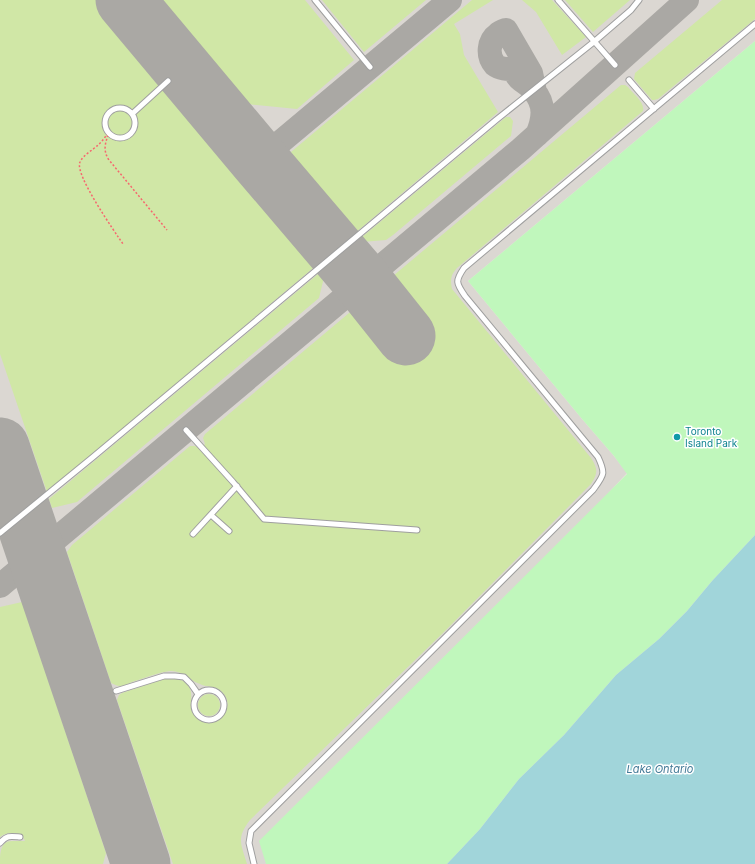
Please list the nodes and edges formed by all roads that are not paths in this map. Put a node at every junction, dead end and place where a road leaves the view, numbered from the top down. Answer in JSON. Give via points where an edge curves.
{"nodes":[{"id":1,"x":315,"y":0,"type":"edge"},
{"id":2,"x":558,"y":0,"type":"edge"},
{"id":3,"x":639,"y":0,"type":"edge"},
{"id":4,"x":755,"y":24,"type":"edge"},
{"id":5,"x":595,"y":41,"type":"junction"},
{"id":6,"x":615,"y":65,"type":"dead end"},
{"id":7,"x":370,"y":67,"type":"dead end"},
{"id":8,"x":629,"y":80,"type":"dead end"},
{"id":9,"x":168,"y":81,"type":"dead end"},
{"id":10,"x":654,"y":109,"type":"junction"},
{"id":11,"x":132,"y":114,"type":"junction"},
{"id":12,"x":186,"y":430,"type":"dead end"},
{"id":13,"x":237,"y":486,"type":"junction"},
{"id":14,"x":211,"y":515,"type":"junction"},
{"id":15,"x":417,"y":530,"type":"dead end"},
{"id":16,"x":229,"y":531,"type":"dead end"},
{"id":17,"x":0,"y":533,"type":"edge"},
{"id":18,"x":193,"y":534,"type":"dead end"},
{"id":19,"x":116,"y":691,"type":"dead end"},
{"id":20,"x":198,"y":694,"type":"junction"},
{"id":21,"x":20,"y":837,"type":"dead end"},
{"id":22,"x":0,"y":843,"type":"edge"},
{"id":23,"x":254,"y":864,"type":"edge"}],
"edges":[{"from":1,"to":7,"type":"lane"},
{"from":2,"to":5,"type":"lane"},
{"from":3,"to":5,"type":"lane"},
{"from":4,"to":10,"type":"lane"},
{"from":5,"to":6,"type":"lane"},
{"from":5,"to":17,"type":"lane","via":[[496,120]]},
{"from":8,"to":10,"type":"lane"},
{"from":9,"to":11,"type":"lane"},
{"from":10,"to":23,"type":"lane","via":[[464,268],[458,277],[458,286],[465,296],[598,457],[603,469],[602,478],[593,490],[251,831],[249,843]]},
{"from":11,"to":11,"type":"lane","via":[[136,123],[132,133],[123,138],[112,137],[108,133],[104,124],[110,111],[119,107],[129,110]]},
{"from":12,"to":13,"type":"lane"},
{"from":13,"to":14,"type":"lane"},
{"from":13,"to":15,"type":"lane","via":[[264,519]]},
{"from":14,"to":16,"type":"lane"},
{"from":14,"to":18,"type":"lane"},
{"from":19,"to":20,"type":"lane","via":[[164,676],[175,676],[184,677]]},
{"from":20,"to":20,"type":"lane","via":[[194,708],[199,716],[208,720],[218,717],[224,704],[220,695],[212,690]]},
{"from":21,"to":22,"type":"lane","via":[[10,836]]}]}
